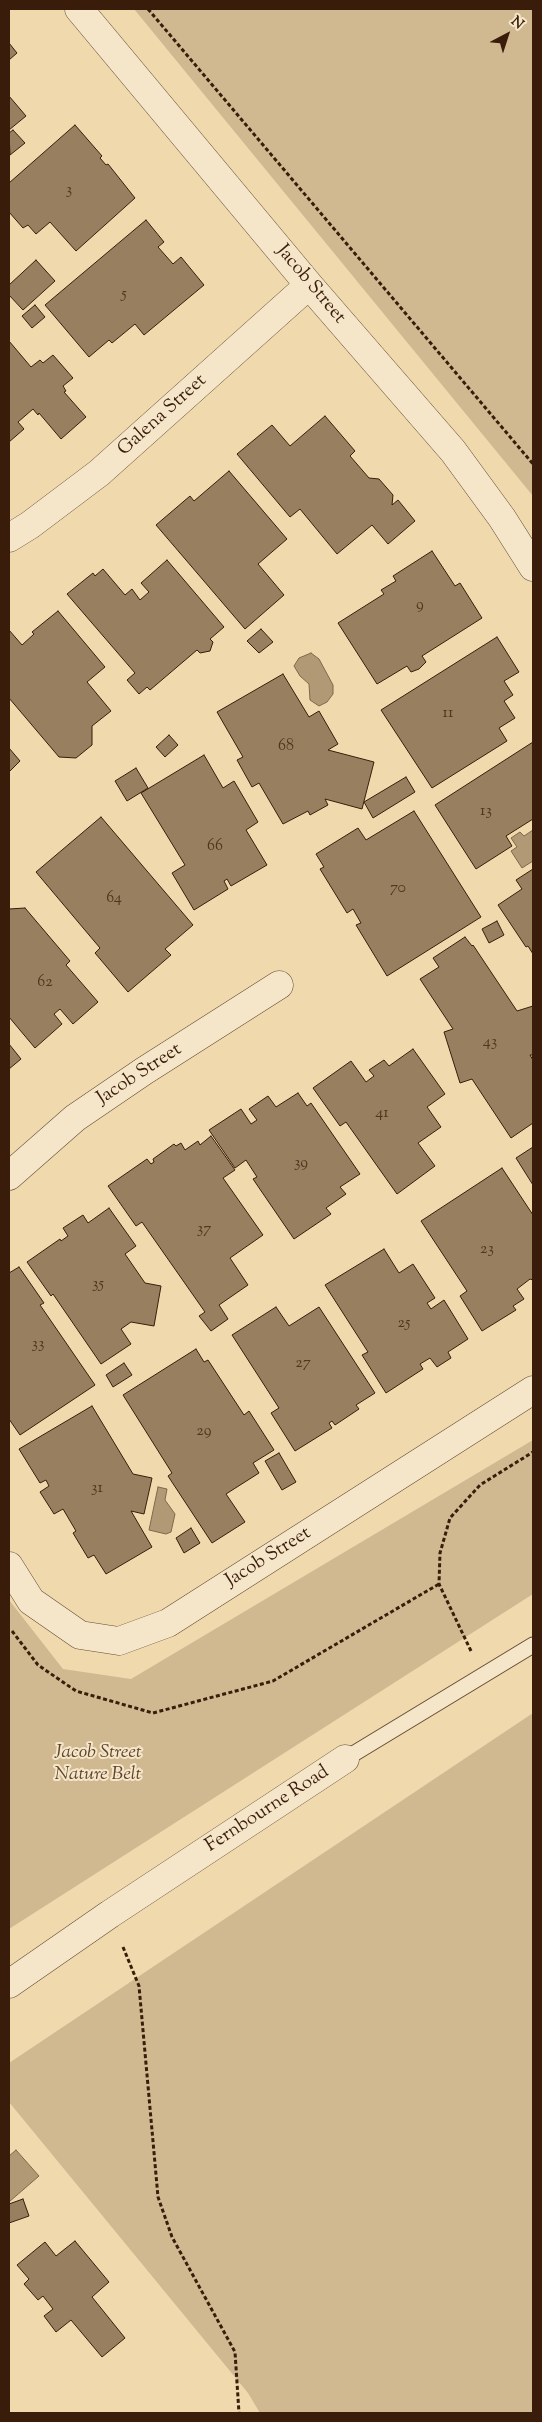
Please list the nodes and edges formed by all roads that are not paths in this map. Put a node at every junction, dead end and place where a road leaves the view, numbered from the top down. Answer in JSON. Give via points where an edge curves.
{"nodes":[{"id":1,"x":79,"y":9,"type":"edge"},
{"id":2,"x":309,"y":284,"type":"junction"},
{"id":3,"x":9,"y":538,"type":"edge"},
{"id":4,"x":533,"y":567,"type":"edge"},
{"id":5,"x":280,"y":986,"type":"dead end"},
{"id":6,"x":9,"y":1176,"type":"edge"},
{"id":7,"x":533,"y":1390,"type":"edge"},
{"id":8,"x":9,"y":1566,"type":"edge"},
{"id":9,"x":533,"y":1645,"type":"edge"},
{"id":10,"x":345,"y":1759,"type":"joint"},
{"id":11,"x":9,"y":1984,"type":"edge"}],
"edges":[{"from":1,"to":2,"type":"street","name":"Jacob Street"},
{"from":2,"to":3,"type":"street","name":"Galena Street","via":[[99,473]]},
{"from":2,"to":4,"type":"street","name":"Jacob Street","via":[[453,451]]},
{"from":5,"to":6,"type":"street","name":"Jacob Street","via":[[75,1118]]},
{"from":7,"to":8,"type":"street","name":"Jacob Street","via":[[168,1623],[119,1641],[80,1635],[31,1602]]},
{"from":9,"to":10,"type":"lane","name":"Fernbourne Road"},
{"from":10,"to":11,"type":"street","name":"Fernbourne Road"}]}
